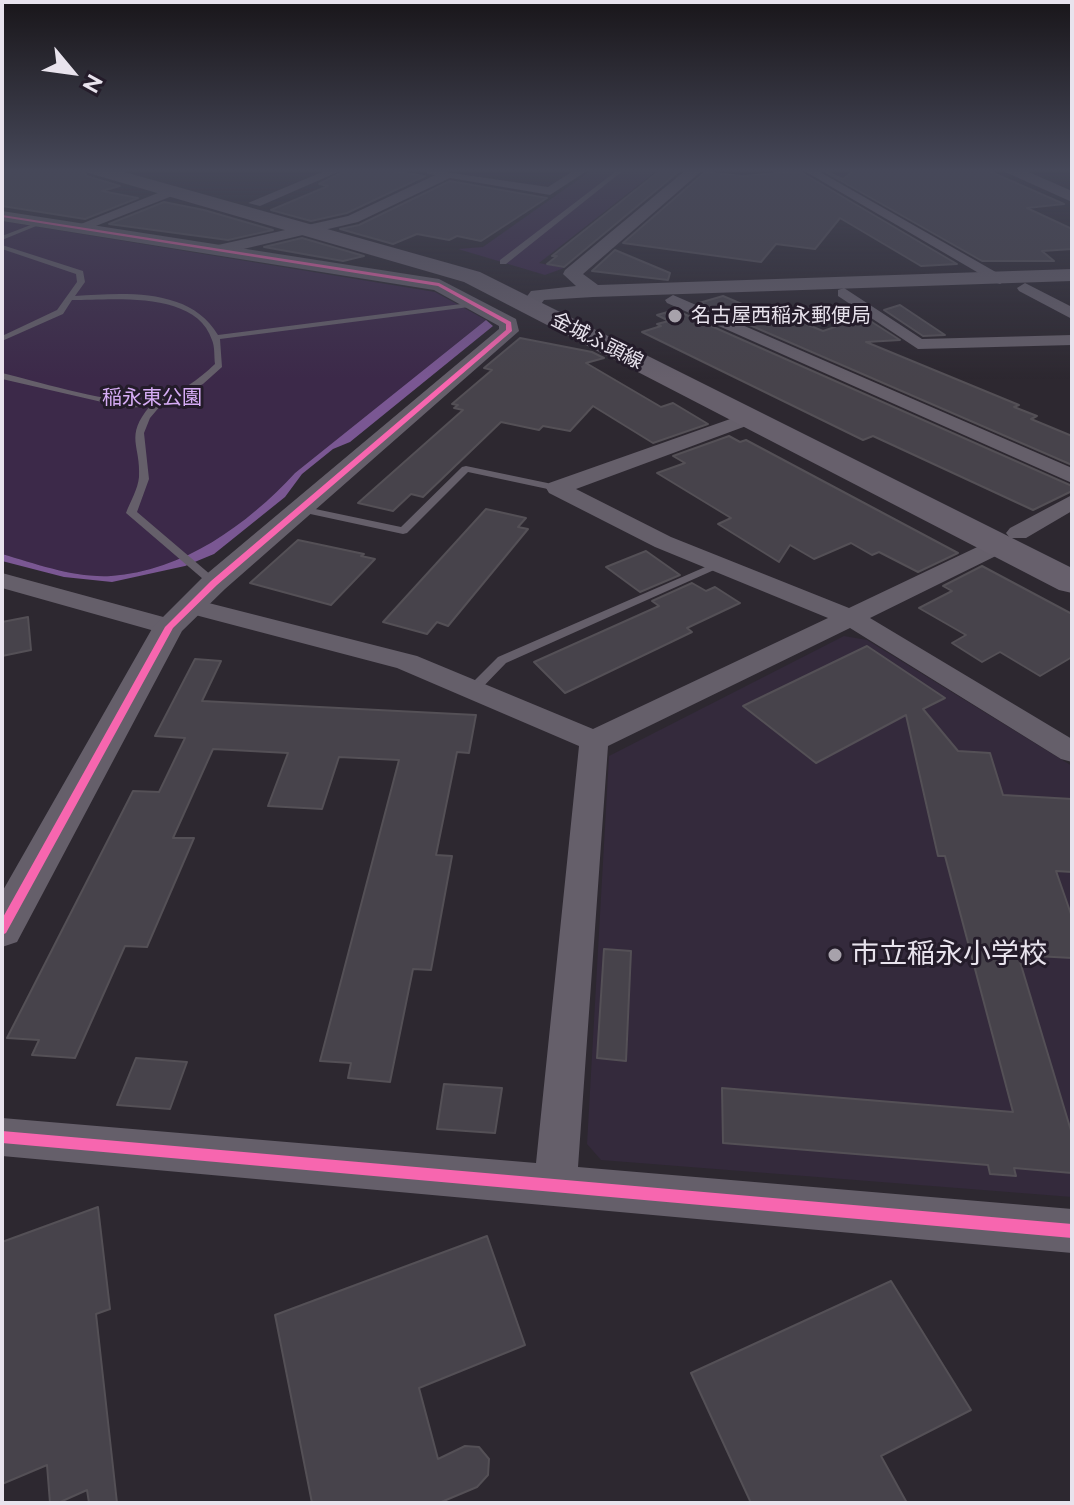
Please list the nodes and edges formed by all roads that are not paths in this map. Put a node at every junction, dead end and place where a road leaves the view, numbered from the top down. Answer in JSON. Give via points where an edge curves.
{"nodes":[{"id":1,"x":149,"y":239,"type":"edge"},
{"id":2,"x":271,"y":239,"type":"edge"},
{"id":3,"x":342,"y":239,"type":"edge"},
{"id":4,"x":387,"y":239,"type":"edge"},
{"id":5,"x":532,"y":239,"type":"edge"},
{"id":6,"x":613,"y":239,"type":"edge"},
{"id":7,"x":930,"y":239,"type":"edge"},
{"id":8,"x":2,"y":247,"type":"edge"},
{"id":9,"x":218,"y":250,"type":"junction"},
{"id":10,"x":503,"y":262,"type":"dead end"},
{"id":11,"x":1072,"y":275,"type":"edge"},
{"id":12,"x":1000,"y":279,"type":"junction"},
{"id":13,"x":1072,"y":286,"type":"edge"},
{"id":14,"x":1025,"y":288,"type":"junction"},
{"id":15,"x":593,"y":291,"type":"junction"},
{"id":16,"x":844,"y":293,"type":"junction"},
{"id":17,"x":73,"y":298,"type":"junction"},
{"id":18,"x":673,"y":300,"type":"junction"},
{"id":19,"x":541,"y":302,"type":"junction"},
{"id":20,"x":477,"y":304,"type":"junction"},
{"id":21,"x":1072,"y":314,"type":"edge"},
{"id":22,"x":219,"y":337,"type":"junction"},
{"id":23,"x":2,"y":339,"type":"edge"},
{"id":24,"x":1072,"y":340,"type":"edge"},
{"id":25,"x":2,"y":376,"type":"edge"},
{"id":26,"x":158,"y":403,"type":"junction"},
{"id":27,"x":750,"y":418,"type":"junction"},
{"id":28,"x":1072,"y":476,"type":"edge"},
{"id":29,"x":557,"y":488,"type":"junction"},
{"id":30,"x":1072,"y":502,"type":"edge"},
{"id":31,"x":301,"y":509,"type":"junction"},
{"id":32,"x":1009,"y":539,"type":"junction"},
{"id":33,"x":1072,"y":560,"type":"edge"},
{"id":34,"x":719,"y":564,"type":"junction"},
{"id":35,"x":204,"y":574,"type":"junction"},
{"id":36,"x":2,"y":580,"type":"edge"},
{"id":37,"x":1072,"y":582,"type":"edge"},
{"id":38,"x":179,"y":616,"type":"junction"},
{"id":39,"x":852,"y":618,"type":"junction"},
{"id":40,"x":472,"y":690,"type":"junction"},
{"id":41,"x":594,"y":741,"type":"junction"},
{"id":42,"x":1072,"y":752,"type":"edge"},
{"id":43,"x":2,"y":930,"type":"edge"},
{"id":44,"x":2,"y":1137,"type":"edge"},
{"id":45,"x":555,"y":1183,"type":"junction"},
{"id":46,"x":1072,"y":1231,"type":"edge"}],
"edges":[{"from":1,"to":9,"type":"street"},
{"from":2,"to":9,"type":"street"},
{"from":3,"to":19,"type":"main road","name":"金城ふ頭線","via":[[459,272]]},
{"from":4,"to":19,"type":"main road","name":"金城ふ頭線","via":[[494,270]]},
{"from":5,"to":10,"type":"lane"},
{"from":6,"to":15,"type":"street","via":[[572,274]]},
{"from":7,"to":12,"type":"street"},
{"from":8,"to":17,"type":"lane","via":[[80,273]]},
{"from":9,"to":20,"type":"street","via":[[439,285]]},
{"from":11,"to":12,"type":"street"},
{"from":12,"to":15,"type":"street"},
{"from":13,"to":14,"type":"street"},
{"from":14,"to":16,"type":"street"},
{"from":14,"to":21,"type":"street"},
{"from":15,"to":19,"type":"street"},
{"from":16,"to":18,"type":"street"},
{"from":16,"to":24,"type":"street","via":[[918,344]]},
{"from":17,"to":22,"type":"lane","via":[[142,298],[189,308],[207,319]]},
{"from":17,"to":23,"type":"lane","via":[[60,312]]},
{"from":18,"to":19,"type":"street"},
{"from":18,"to":28,"type":"street"},
{"from":19,"to":27,"type":"main road","name":"金城ふ頭線"},
{"from":19,"to":32,"type":"main road","name":"金城ふ頭線"},
{"from":20,"to":22,"type":"lane"},
{"from":20,"to":31,"type":"street","via":[[503,317],[509,331]]},
{"from":22,"to":26,"type":"lane","via":[[219,365],[200,382]]},
{"from":25,"to":26,"type":"lane","via":[[128,405]]},
{"from":26,"to":35,"type":"lane","via":[[139,433],[144,479],[131,513]]},
{"from":27,"to":29,"type":"street"},
{"from":27,"to":32,"type":"main road","name":"金城ふ頭線"},
{"from":29,"to":31,"type":"lane","via":[[466,469],[403,531]]},
{"from":29,"to":34,"type":"street"},
{"from":30,"to":32,"type":"street"},
{"from":31,"to":35,"type":"street"},
{"from":32,"to":33,"type":"main road","name":"金城ふ頭線"},
{"from":32,"to":37,"type":"main road","name":"金城ふ頭線"},
{"from":32,"to":39,"type":"street"},
{"from":34,"to":39,"type":"street"},
{"from":34,"to":40,"type":"lane","via":[[502,660]]},
{"from":35,"to":38,"type":"street"},
{"from":36,"to":38,"type":"street"},
{"from":38,"to":40,"type":"street","via":[[407,662]]},
{"from":38,"to":43,"type":"street"},
{"from":39,"to":41,"type":"street"},
{"from":39,"to":42,"type":"street"},
{"from":40,"to":41,"type":"street"},
{"from":41,"to":45,"type":"street"},
{"from":44,"to":45,"type":"street"},
{"from":45,"to":46,"type":"street"}]}
